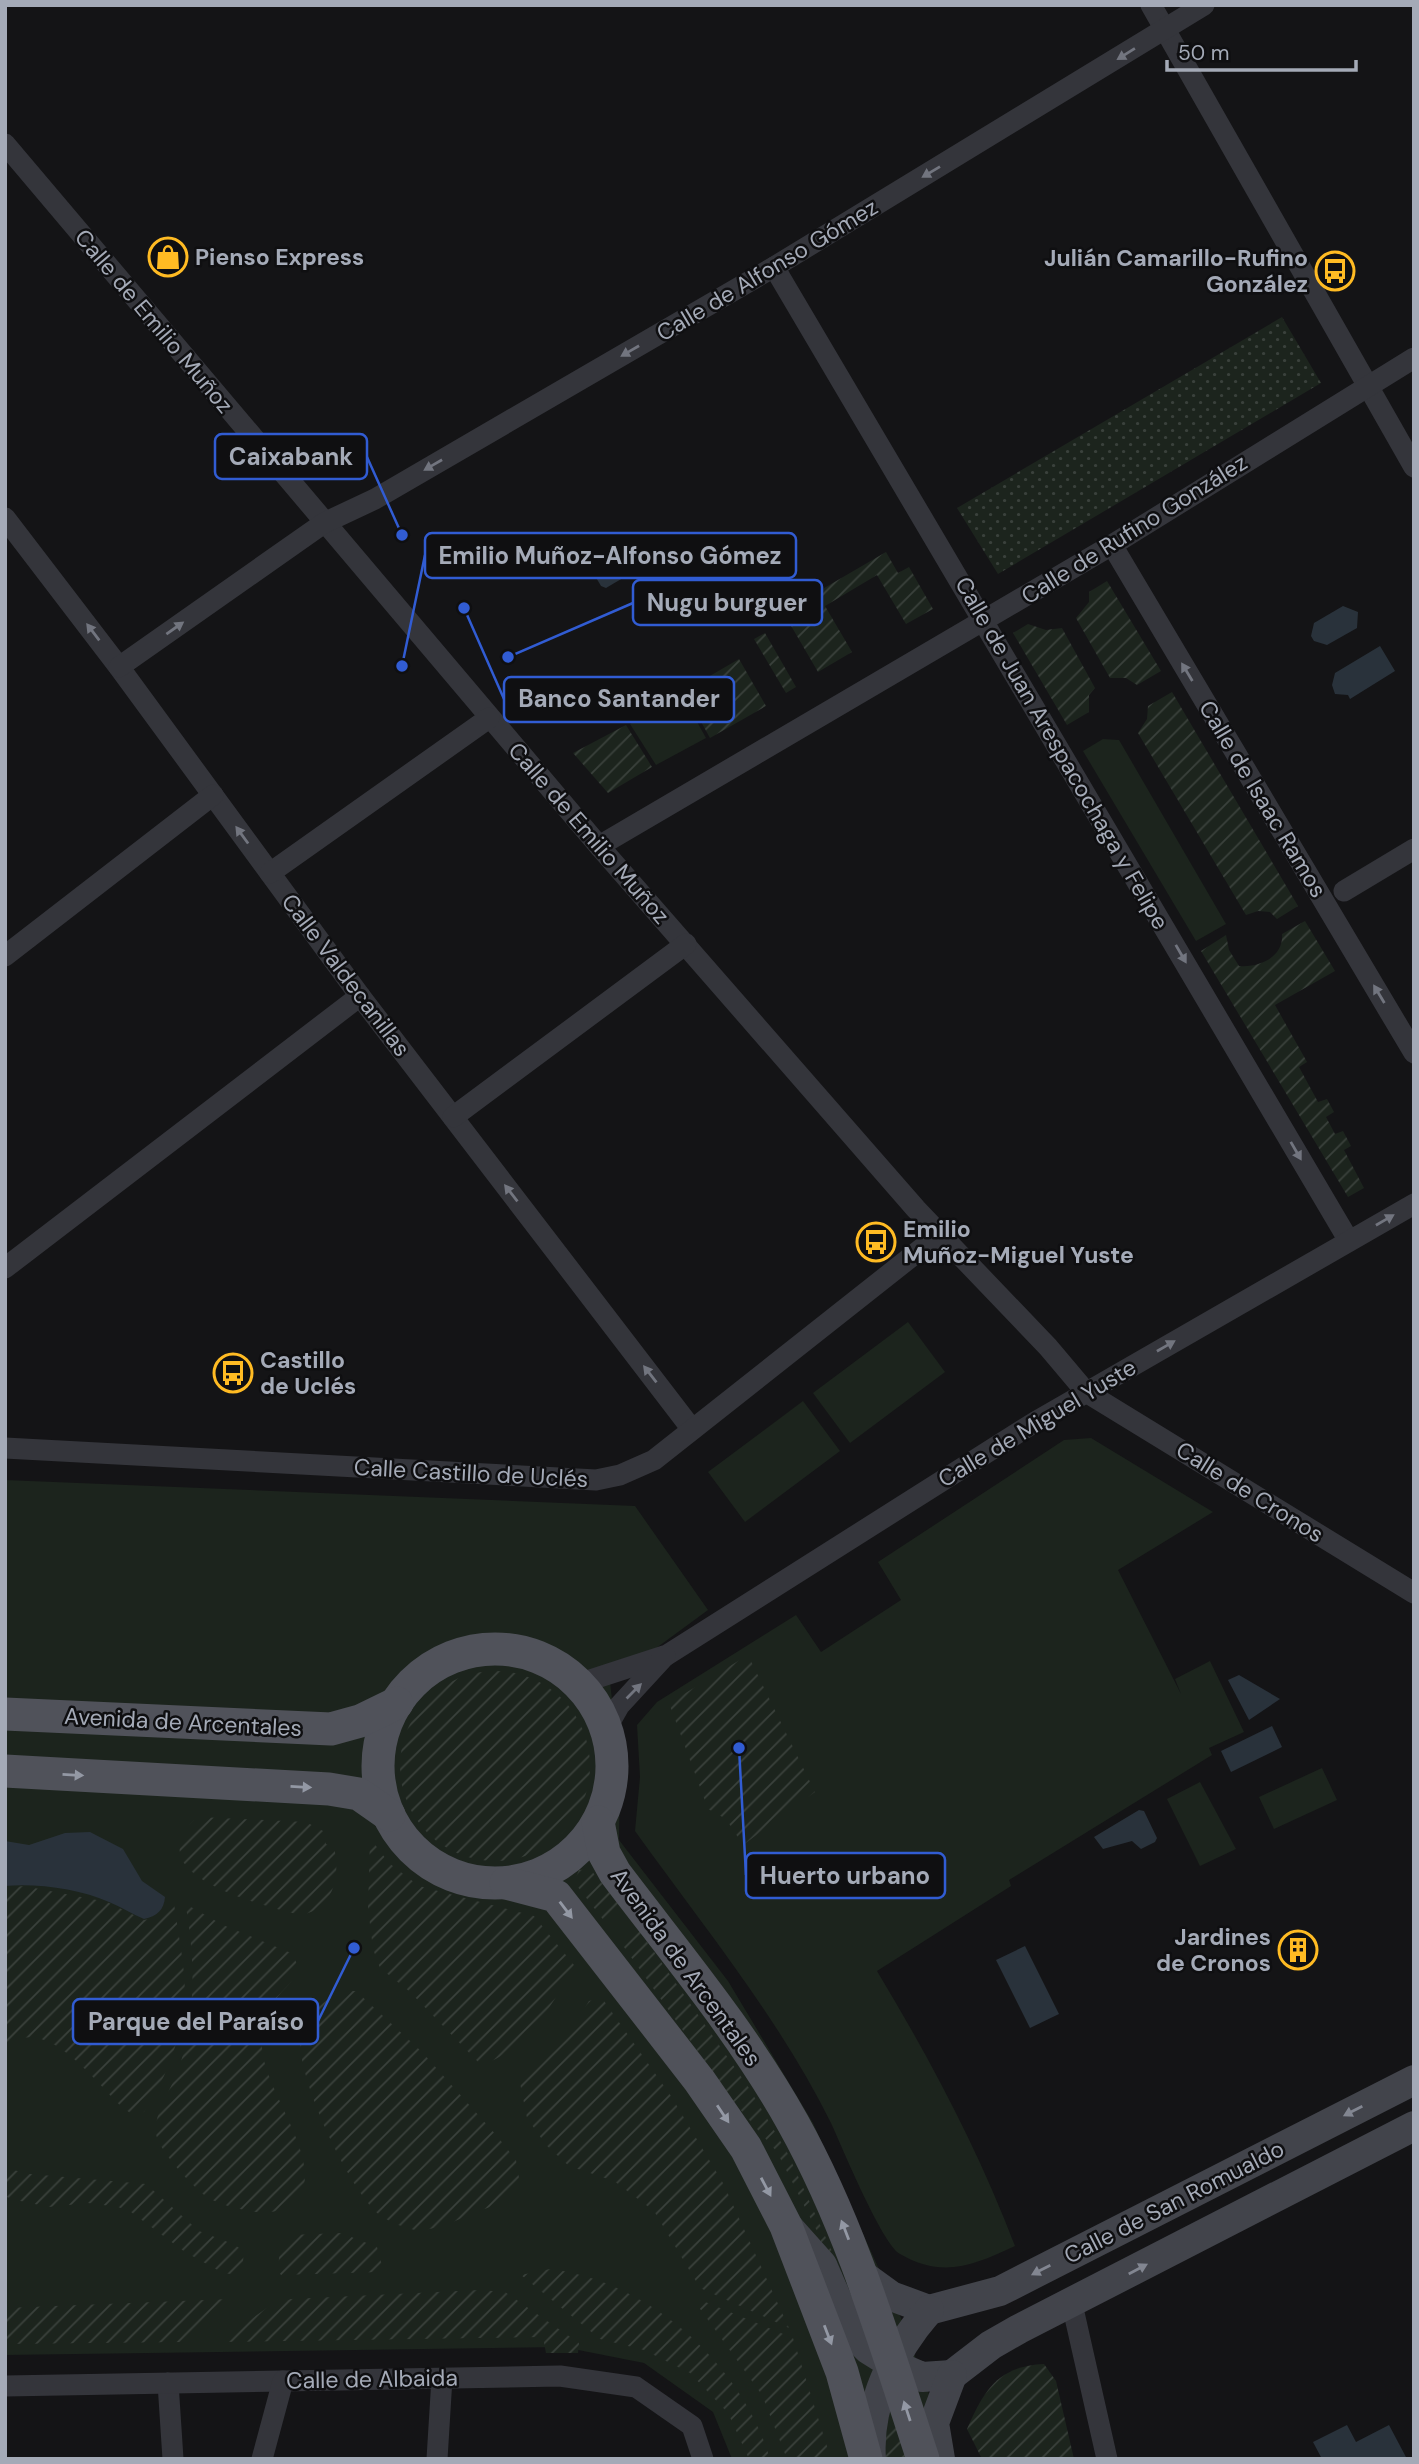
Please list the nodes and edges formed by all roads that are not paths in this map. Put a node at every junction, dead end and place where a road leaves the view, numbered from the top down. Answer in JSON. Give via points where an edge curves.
{"nodes":[{"id":1,"x":1151,"y":5,"type":"edge"},
{"id":2,"x":1204,"y":5,"type":"edge"},
{"id":3,"x":1165,"y":28,"type":"junction"},
{"id":4,"x":6,"y":148,"type":"edge"},
{"id":5,"x":774,"y":267,"type":"junction"},
{"id":6,"x":1414,"y":358,"type":"edge"},
{"id":7,"x":1368,"y":386,"type":"junction"},
{"id":8,"x":1414,"y":467,"type":"edge"},
{"id":9,"x":5,"y":518,"type":"edge"},
{"id":10,"x":324,"y":523,"type":"junction"},
{"id":11,"x":1112,"y":545,"type":"junction"},
{"id":12,"x":985,"y":621,"type":"junction"},
{"id":13,"x":119,"y":667,"type":"junction"},
{"id":14,"x":489,"y":718,"type":"junction"},
{"id":15,"x":213,"y":795,"type":"junction"},
{"id":16,"x":599,"y":846,"type":"junction"},
{"id":17,"x":1414,"y":849,"type":"edge"},
{"id":18,"x":270,"y":873,"type":"junction"},
{"id":19,"x":1343,"y":891,"type":"dead end"},
{"id":20,"x":686,"y":944,"type":"junction"},
{"id":21,"x":5,"y":956,"type":"edge"},
{"id":22,"x":360,"y":996,"type":"junction"},
{"id":23,"x":1414,"y":1052,"type":"edge"},
{"id":24,"x":453,"y":1117,"type":"junction"},
{"id":25,"x":1414,"y":1204,"type":"edge"},
{"id":26,"x":940,"y":1234,"type":"junction"},
{"id":27,"x":1349,"y":1241,"type":"junction"},
{"id":28,"x":5,"y":1268,"type":"edge"},
{"id":29,"x":1086,"y":1392,"type":"junction"},
{"id":30,"x":691,"y":1428,"type":"junction"},
{"id":31,"x":5,"y":1448,"type":"edge"},
{"id":32,"x":1414,"y":1593,"type":"edge"},
{"id":33,"x":667,"y":1655,"type":"junction"},
{"id":34,"x":578,"y":1684,"type":"junction"},
{"id":35,"x":397,"y":1703,"type":"junction"},
{"id":36,"x":5,"y":1714,"type":"edge"},
{"id":37,"x":606,"y":1729,"type":"junction"},
{"id":38,"x":5,"y":1771,"type":"edge"},
{"id":39,"x":389,"y":1815,"type":"junction"},
{"id":40,"x":598,"y":1822,"type":"junction"},
{"id":41,"x":506,"y":1883,"type":"junction"},
{"id":42,"x":1414,"y":2080,"type":"edge"},
{"id":43,"x":1414,"y":2126,"type":"edge"},
{"id":44,"x":786,"y":2226,"type":"junction"},
{"id":45,"x":862,"y":2275,"type":"junction"},
{"id":46,"x":1072,"y":2304,"type":"junction"},
{"id":47,"x":929,"y":2310,"type":"junction"},
{"id":48,"x":892,"y":2364,"type":"junction"},
{"id":49,"x":952,"y":2375,"type":"junction"},
{"id":50,"x":442,"y":2378,"type":"junction"},
{"id":51,"x":283,"y":2381,"type":"junction"},
{"id":52,"x":168,"y":2383,"type":"junction"},
{"id":53,"x":5,"y":2386,"type":"edge"},
{"id":54,"x":173,"y":2459,"type":"edge"},
{"id":55,"x":262,"y":2459,"type":"edge"},
{"id":56,"x":437,"y":2459,"type":"edge"},
{"id":57,"x":704,"y":2459,"type":"edge"},
{"id":58,"x":869,"y":2459,"type":"edge"},
{"id":59,"x":923,"y":2459,"type":"edge"},
{"id":60,"x":940,"y":2459,"type":"edge"},
{"id":61,"x":1107,"y":2459,"type":"edge"}],
"edges":[{"from":1,"to":3,"type":"street"},
{"from":2,"to":3,"type":"street","name":"Calle de Alfonso Gómez"},
{"from":3,"to":5,"type":"street","name":"Calle de Alfonso Gómez","one_way":true},
{"from":3,"to":7,"type":"street"},
{"from":4,"to":10,"type":"street","name":"Calle de Emilio Muñoz"},
{"from":5,"to":10,"type":"street","name":"Calle de Alfonso Gómez","one_way":true,"via":[[375,499]]},
{"from":5,"to":12,"type":"street","name":"Calle de Juan Arespacochaga y Felipe"},
{"from":6,"to":7,"type":"street","name":"Calle de Rufino González"},
{"from":7,"to":8,"type":"street"},
{"from":7,"to":11,"type":"street","name":"Calle de Rufino González"},
{"from":13,"to":9,"type":"street","name":"Calle Valdecanillas","one_way":true},
{"from":13,"to":10,"type":"street","name":"Calle de Alfonso Gómez","one_way":true},
{"from":10,"to":14,"type":"street","name":"Calle de Emilio Muñoz"},
{"from":11,"to":12,"type":"street","name":"Calle de Rufino González"},
{"from":23,"to":11,"type":"street","name":"Calle de Isaac Ramos","one_way":true},
{"from":12,"to":16,"type":"street","name":"Calle de Rufino González"},
{"from":12,"to":27,"type":"street","name":"Calle de Juan Arespacochaga y Felipe","one_way":true},
{"from":13,"to":15,"type":"street","name":"Calle Valdecanillas"},
{"from":14,"to":16,"type":"street","name":"Calle de Emilio Muñoz"},
{"from":14,"to":18,"type":"street"},
{"from":18,"to":15,"type":"street","name":"Calle Valdecanillas","one_way":true},
{"from":15,"to":21,"type":"street"},
{"from":16,"to":20,"type":"street","name":"Calle de Emilio Muñoz"},
{"from":17,"to":19,"type":"street"},
{"from":18,"to":22,"type":"street","name":"Calle Valdecanillas"},
{"from":20,"to":24,"type":"street","name":"Calle de Emilio Muñoz"},
{"from":20,"to":26,"type":"street","name":"Calle de Emilio Muñoz"},
{"from":22,"to":24,"type":"street","name":"Calle Valdecanillas"},
{"from":22,"to":28,"type":"street"},
{"from":30,"to":24,"type":"street","name":"Calle Valdecanillas","one_way":true},
{"from":27,"to":25,"type":"street","name":"Calle de Miguel Yuste","one_way":true},
{"from":26,"to":29,"type":"street","name":"Calle de Emilio Muñoz"},
{"from":26,"to":30,"type":"street","name":"Calle Castillo de Uclés"},
{"from":29,"to":27,"type":"street","name":"Calle de Miguel Yuste","one_way":true},
{"from":29,"to":32,"type":"street","name":"Calle de Cronos"},
{"from":29,"to":33,"type":"street","name":"Calle de Miguel Yuste"},
{"from":30,"to":31,"type":"street","name":"Calle Castillo de Uclés","via":[[654,1460],[620,1475],[596,1479]]},
{"from":33,"to":34,"type":"street","name":"Calle de Miguel Yuste"},
{"from":37,"to":33,"type":"street","name":"Calle de Miguel Yuste","one_way":true,"via":[[619,1706]]},
{"from":34,"to":35,"type":"main road","via":[[558,1667],[534,1656],[483,1650],[434,1666]]},
{"from":34,"to":37,"type":"main road"},
{"from":35,"to":36,"type":"main road","name":"Avenida de Arcentales","via":[[331,1729]]},
{"from":35,"to":39,"type":"main road","via":[[384,1729],[379,1758],[380,1787]]},
{"from":37,"to":40,"type":"main road","via":[[612,1777]]},
{"from":38,"to":39,"type":"main road","one_way":true,"via":[[329,1789],[359,1794]]},
{"from":39,"to":41,"type":"main road","via":[[404,1840],[428,1862],[457,1877],[485,1884]]},
{"from":40,"to":41,"type":"main road","via":[[569,1857],[530,1878]]},
{"from":45,"to":40,"type":"main road","name":"Avenida de Arcentales","one_way":true,"via":[[837,2209],[793,2123],[698,1979],[615,1873],[604,1853]]},
{"from":41,"to":44,"type":"main road","one_way":true,"via":[[556,1896],[699,2080],[746,2148]]},
{"from":42,"to":47,"type":"main road","name":"Calle de San Romualdo","one_way":true,"via":[[1000,2291]]},
{"from":46,"to":43,"type":"main road","name":"Calle de San Romualdo","one_way":true},
{"from":44,"to":48,"type":"main road","via":[[822,2265],[851,2332]]},
{"from":44,"to":58,"type":"main road","one_way":true,"via":[[842,2372]]},
{"from":45,"to":47,"type":"main road","via":[[891,2296]]},
{"from":45,"to":48,"type":"main road","name":"Avenida de Arcentales"},
{"from":46,"to":49,"type":"main road","name":"Calle de San Romualdo","via":[[991,2345]]},
{"from":46,"to":61,"type":"street"},
{"from":47,"to":48,"type":"main road"},
{"from":48,"to":49,"type":"main road","via":[[922,2377]]},
{"from":48,"to":58,"type":"main road","via":[[875,2407]]},
{"from":59,"to":48,"type":"main road","name":"Avenida de Arcentales","one_way":true},
{"from":49,"to":60,"type":"main road","via":[[934,2423]]},
{"from":50,"to":51,"type":"street","name":"Calle de Albaida"},
{"from":50,"to":56,"type":"street"},
{"from":50,"to":57,"type":"street","name":"Calle de Albaida","via":[[560,2376],[636,2387],[692,2427]]},
{"from":51,"to":52,"type":"street","name":"Calle de Albaida"},
{"from":51,"to":55,"type":"street"},
{"from":52,"to":53,"type":"street","name":"Calle de Albaida"},
{"from":52,"to":54,"type":"street"}]}
